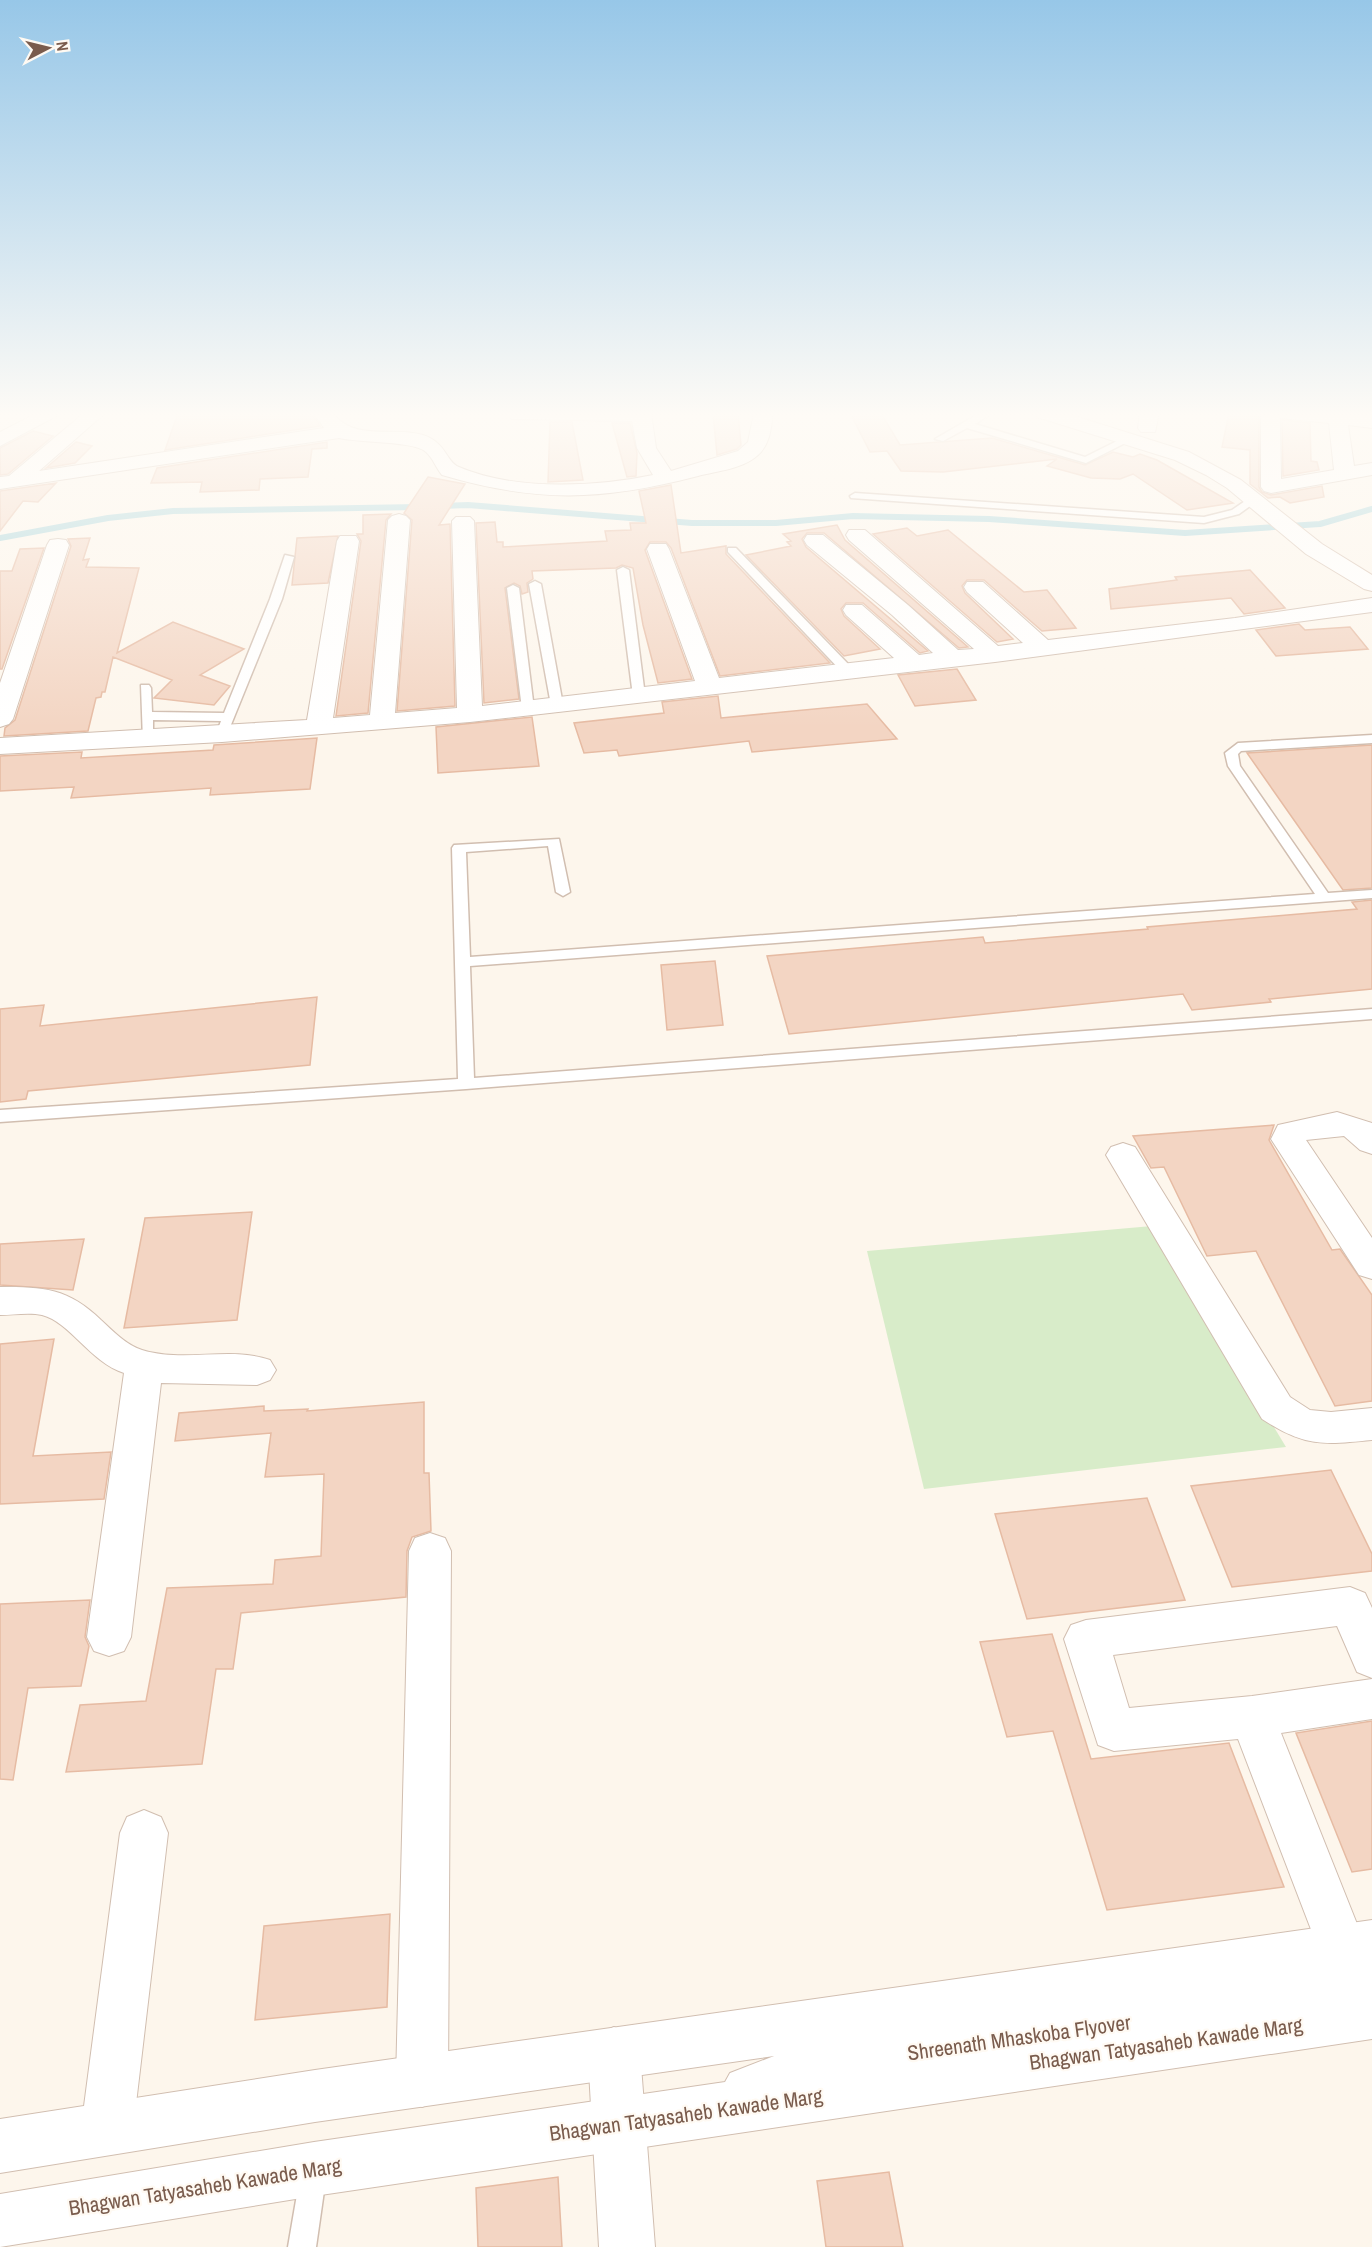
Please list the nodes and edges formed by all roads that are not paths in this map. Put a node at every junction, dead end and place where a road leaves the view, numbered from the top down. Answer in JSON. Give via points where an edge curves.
{"nodes":[{"id":1,"x":1173,"y":518,"type":"edge"},
{"id":2,"x":1220,"y":518,"type":"edge"},
{"id":3,"x":1274,"y":518,"type":"edge"},
{"id":4,"x":399,"y":520,"type":"dead end"},
{"id":5,"x":463,"y":521,"type":"dead end"},
{"id":6,"x":857,"y":535,"type":"dead end"},
{"id":7,"x":815,"y":540,"type":"dead end"},
{"id":8,"x":348,"y":541,"type":"dead end"},
{"id":9,"x":58,"y":545,"type":"dead end"},
{"id":10,"x":658,"y":549,"type":"dead end"},
{"id":11,"x":732,"y":550,"type":"dead end"},
{"id":12,"x":289,"y":557,"type":"dead end"},
{"id":13,"x":623,"y":570,"type":"dead end"},
{"id":14,"x":535,"y":584,"type":"dead end"},
{"id":15,"x":1372,"y":584,"type":"edge"},
{"id":16,"x":975,"y":587,"type":"dead end"},
{"id":17,"x":513,"y":588,"type":"dead end"},
{"id":18,"x":1372,"y":605,"type":"edge"},
{"id":19,"x":854,"y":610,"type":"dead end"},
{"id":20,"x":1044,"y":649,"type":"junction"},
{"id":21,"x":995,"y":655,"type":"junction"},
{"id":22,"x":953,"y":659,"type":"junction"},
{"id":23,"x":915,"y":664,"type":"junction"},
{"id":24,"x":848,"y":671,"type":"junction"},
{"id":25,"x":145,"y":688,"type":"dead end"},
{"id":26,"x":710,"y":688,"type":"junction"},
{"id":27,"x":639,"y":696,"type":"junction"},
{"id":28,"x":557,"y":705,"type":"junction"},
{"id":29,"x":528,"y":709,"type":"junction"},
{"id":30,"x":470,"y":715,"type":"junction"},
{"id":31,"x":0,"y":719,"type":"edge"},
{"id":32,"x":381,"y":721,"type":"junction"},
{"id":33,"x":226,"y":725,"type":"junction"},
{"id":34,"x":319,"y":726,"type":"junction"},
{"id":35,"x":147,"y":727,"type":"junction"},
{"id":36,"x":1372,"y":739,"type":"edge"},
{"id":37,"x":0,"y":746,"type":"edge"},
{"id":38,"x":563,"y":892,"type":"dead end"},
{"id":39,"x":1372,"y":894,"type":"edge"},
{"id":40,"x":1324,"y":897,"type":"junction"},
{"id":41,"x":462,"y":962,"type":"junction"},
{"id":42,"x":1372,"y":1014,"type":"edge"},
{"id":43,"x":466,"y":1084,"type":"junction"},
{"id":44,"x":0,"y":1116,"type":"edge"},
{"id":45,"x":1372,"y":1142,"type":"edge"},
{"id":46,"x":1123,"y":1155,"type":"dead end"},
{"id":47,"x":1372,"y":1266,"type":"edge"},
{"id":48,"x":0,"y":1301,"type":"edge"},
{"id":49,"x":144,"y":1365,"type":"junction"},
{"id":50,"x":256,"y":1371,"type":"dead end"},
{"id":51,"x":1372,"y":1424,"type":"edge"},
{"id":52,"x":430,"y":1551,"type":"dead end"},
{"id":53,"x":109,"y":1637,"type":"dead end"},
{"id":54,"x":1372,"y":1658,"type":"edge"},
{"id":55,"x":1372,"y":1699,"type":"edge"},
{"id":56,"x":1252,"y":1717,"type":"junction"},
{"id":57,"x":144,"y":1833,"type":"dead end"},
{"id":58,"x":1362,"y":1960,"type":"edge"},
{"id":59,"x":1372,"y":2014,"type":"edge"},
{"id":60,"x":614,"y":2053,"type":"junction"},
{"id":61,"x":422,"y":2081,"type":"junction"},
{"id":62,"x":672,"y":2117,"type":"junction"},
{"id":63,"x":620,"y":2124,"type":"junction"},
{"id":64,"x":107,"y":2129,"type":"junction"},
{"id":65,"x":0,"y":2146,"type":"edge"},
{"id":66,"x":314,"y":2169,"type":"junction"},
{"id":67,"x":0,"y":2221,"type":"edge"},
{"id":68,"x":302,"y":2247,"type":"edge"},
{"id":69,"x":627,"y":2247,"type":"edge"}],
"edges":[{"from":1,"to":2,"type":"lane"},
{"from":3,"to":15,"type":"street","via":[[1314,549]]},
{"from":4,"to":32,"type":"street"},
{"from":5,"to":30,"type":"street"},
{"from":6,"to":21,"type":"street"},
{"from":7,"to":22,"type":"street"},
{"from":8,"to":34,"type":"street"},
{"from":9,"to":31,"type":"street"},
{"from":10,"to":26,"type":"street"},
{"from":11,"to":24,"type":"lane"},
{"from":12,"to":33,"type":"lane"},
{"from":13,"to":27,"type":"lane"},
{"from":14,"to":28,"type":"lane"},
{"from":16,"to":20,"type":"street"},
{"from":17,"to":29,"type":"lane"},
{"from":18,"to":20,"type":"street"},
{"from":19,"to":23,"type":"street"},
{"from":20,"to":21,"type":"street"},
{"from":21,"to":22,"type":"street"},
{"from":22,"to":23,"type":"street"},
{"from":23,"to":24,"type":"street"},
{"from":24,"to":26,"type":"street"},
{"from":25,"to":35,"type":"lane"},
{"from":26,"to":27,"type":"street"},
{"from":27,"to":28,"type":"street"},
{"from":28,"to":29,"type":"street"},
{"from":29,"to":30,"type":"street"},
{"from":30,"to":32,"type":"street"},
{"from":32,"to":34,"type":"street"},
{"from":33,"to":34,"type":"street"},
{"from":33,"to":35,"type":"street"},
{"from":35,"to":37,"type":"street"},
{"from":36,"to":40,"type":"lane","via":[[1238,747],[1231,753],[1234,766]]},
{"from":38,"to":41,"type":"lane","via":[[554,842],[459,848]]},
{"from":39,"to":40,"type":"lane"},
{"from":40,"to":41,"type":"lane"},
{"from":41,"to":43,"type":"lane"},
{"from":42,"to":43,"type":"lane"},
{"from":43,"to":44,"type":"lane"},
{"from":45,"to":47,"type":"street","via":[[1360,1127],[1347,1124],[1295,1131],[1288,1139]]},
{"from":46,"to":51,"type":"street","via":[[1275,1408],[1302,1425],[1331,1428]]},
{"from":48,"to":49,"type":"street","via":[[44,1301],[72,1315],[100,1343]]},
{"from":49,"to":50,"type":"street","via":[[158,1370]]},
{"from":49,"to":53,"type":"street"},
{"from":52,"to":61,"type":"street"},
{"from":54,"to":56,"type":"street","via":[[1350,1606],[1086,1639],[1114,1730]]},
{"from":55,"to":56,"type":"street"},
{"from":56,"to":58,"type":"street"},
{"from":57,"to":64,"type":"street"},
{"from":58,"to":60,"type":"street"},
{"from":58,"to":62,"type":"street","name":"Shreenath Mhaskoba Flyover","via":[[814,2068]]},
{"from":59,"to":62,"type":"street","name":"Bhagwan Tatyasaheb Kawade Marg"},
{"from":60,"to":61,"type":"street"},
{"from":60,"to":63,"type":"street"},
{"from":61,"to":64,"type":"street"},
{"from":62,"to":63,"type":"street","name":"Bhagwan Tatyasaheb Kawade Marg"},
{"from":63,"to":66,"type":"street","name":"Bhagwan Tatyasaheb Kawade Marg"},
{"from":63,"to":69,"type":"street"},
{"from":64,"to":65,"type":"street"},
{"from":66,"to":67,"type":"street","name":"Bhagwan Tatyasaheb Kawade Marg"},
{"from":66,"to":68,"type":"lane"}]}
